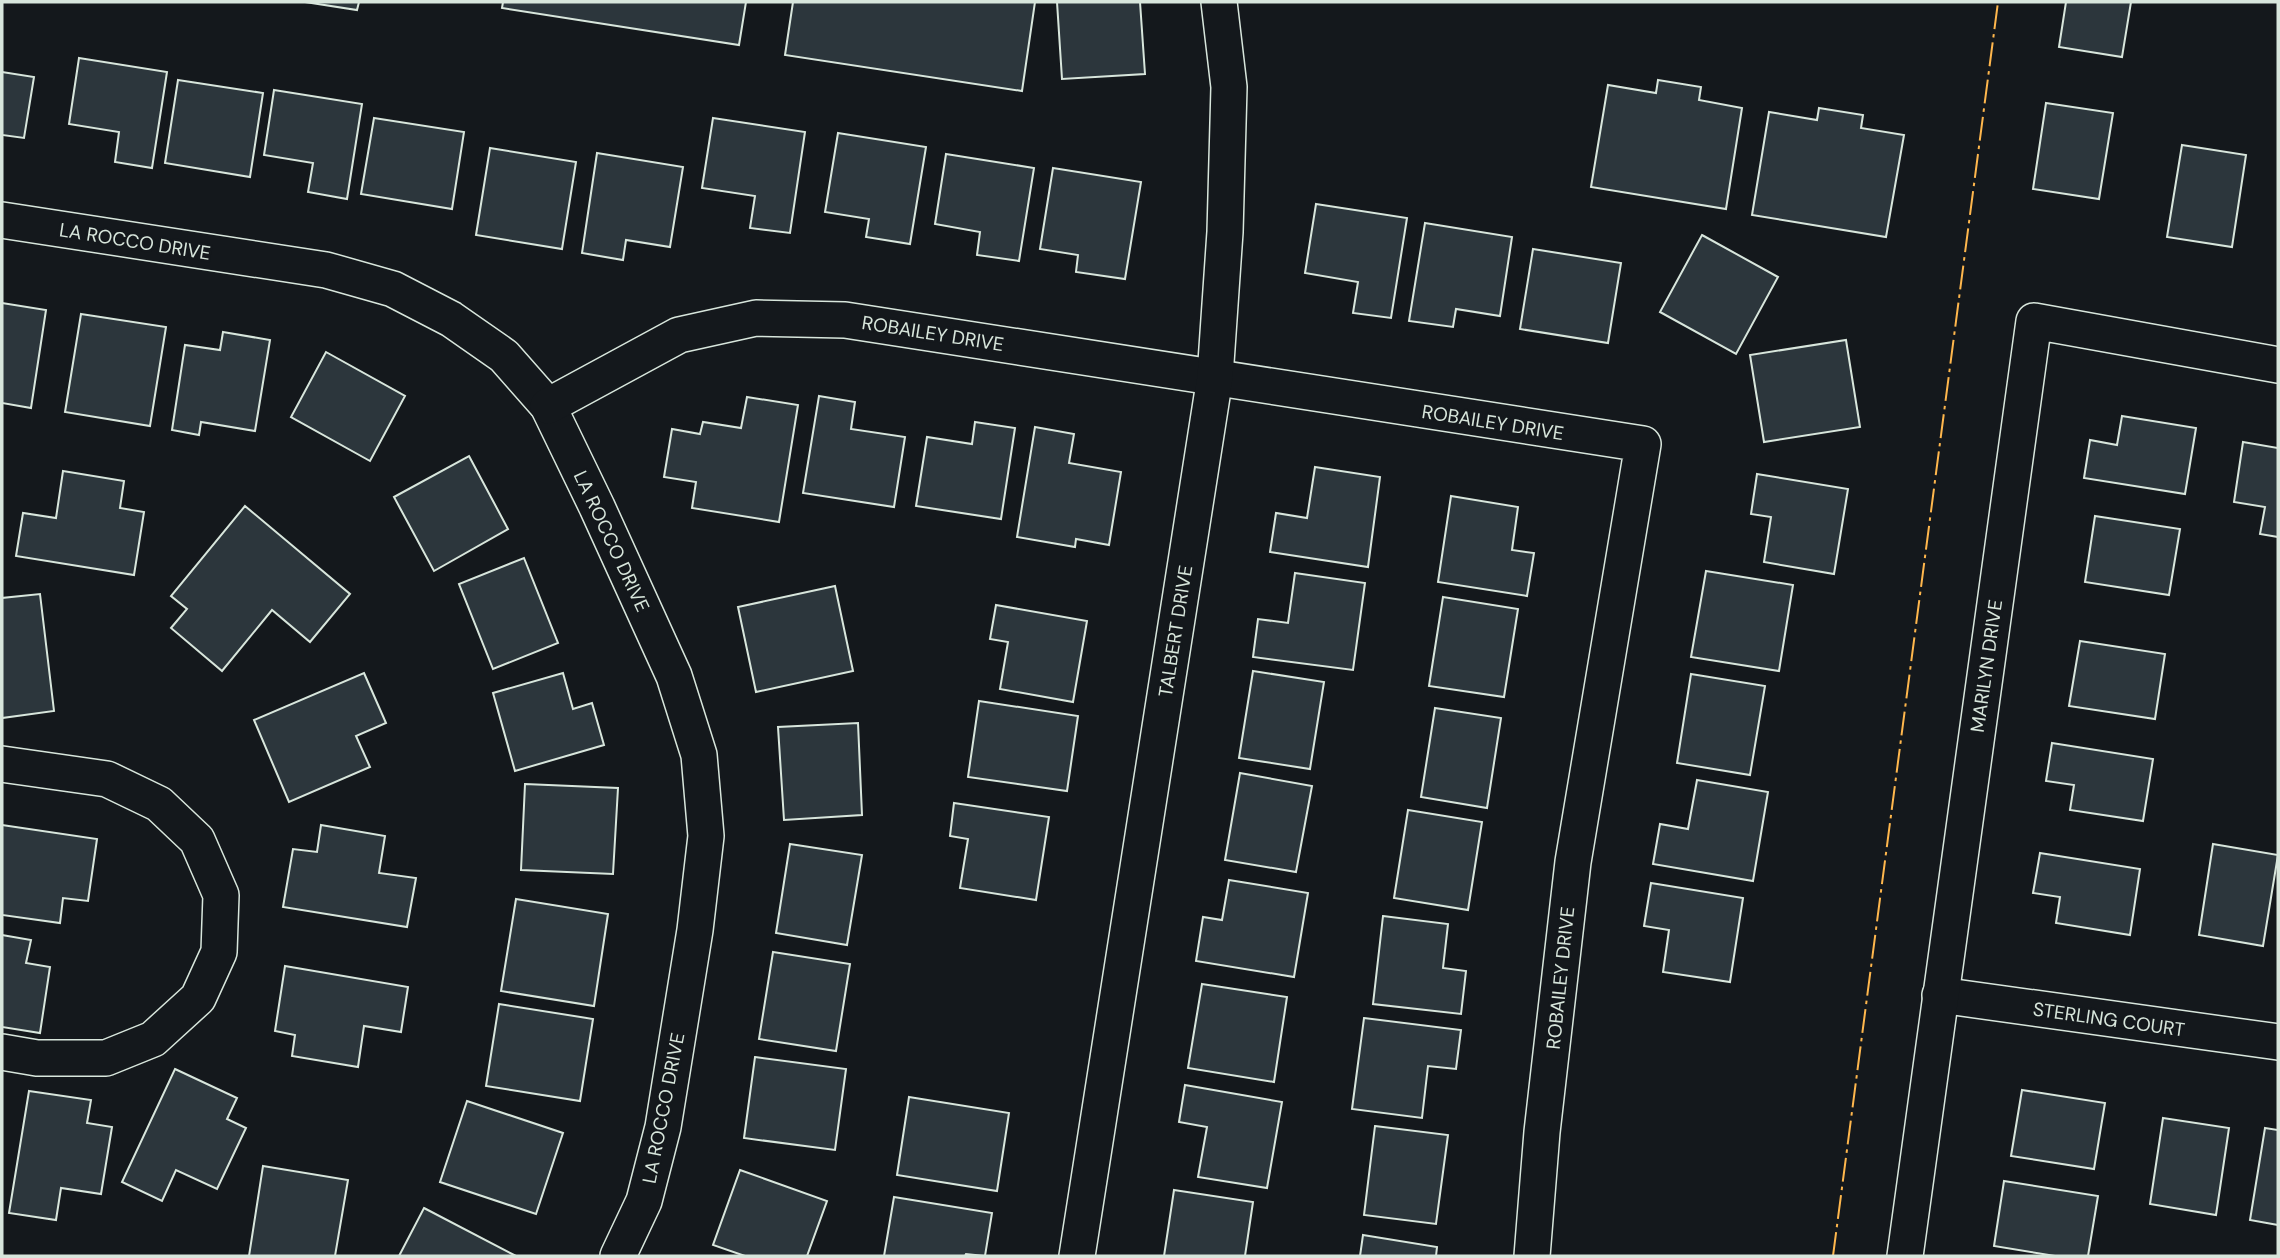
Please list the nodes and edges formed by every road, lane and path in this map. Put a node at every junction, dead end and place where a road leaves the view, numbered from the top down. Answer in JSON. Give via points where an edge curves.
{"nodes":[{"id":1,"x":1219,"y":2,"type":"edge"},
{"id":2,"x":2,"y":220,"type":"edge"},
{"id":3,"x":2278,"y":365,"type":"edge"},
{"id":4,"x":1215,"y":377,"type":"junction"},
{"id":5,"x":548,"y":406,"type":"junction"},
{"id":6,"x":2,"y":764,"type":"edge"},
{"id":7,"x":1940,"y":995,"type":"junction"},
{"id":8,"x":2278,"y":1042,"type":"edge"},
{"id":9,"x":2,"y":1052,"type":"edge"},
{"id":10,"x":618,"y":1256,"type":"edge"},
{"id":11,"x":1077,"y":1256,"type":"edge"},
{"id":12,"x":1532,"y":1256,"type":"edge"},
{"id":13,"x":1905,"y":1256,"type":"edge"}],
"edges":[{"from":1,"to":4,"type":"street","name":"TALBERT DRIVE","via":[[1229,87]]},
{"from":2,"to":5,"type":"street","name":"LA ROCCO DRIVE","via":[[326,270],[393,289],[451,319],[504,356]]},
{"from":3,"to":7,"type":"street","name":"MARILYN DRIVE","via":[[2034,321]]},
{"from":4,"to":5,"type":"street","name":"ROBAILEY DRIVE","via":[[845,320],[756,318],[679,335]]},
{"from":4,"to":11,"type":"street","name":"TALBERT DRIVE"},
{"from":4,"to":12,"type":"street","name":"ROBAILEY DRIVE","via":[[1643,444],[1573,862]]},
{"from":5,"to":10,"type":"street","name":"LA ROCCO DRIVE","via":[[674,676],[699,754],[706,836],[663,1126],[644,1201]]},
{"from":6,"to":9,"type":"street","via":[[107,779],[159,804],[197,840],[221,895],[219,952],[198,998],[153,1039],[106,1058],[37,1058]]},
{"from":7,"to":8,"type":"street","name":"STERLING COURT"},
{"from":7,"to":13,"type":"street","name":"MARILYN DRIVE"}]}
